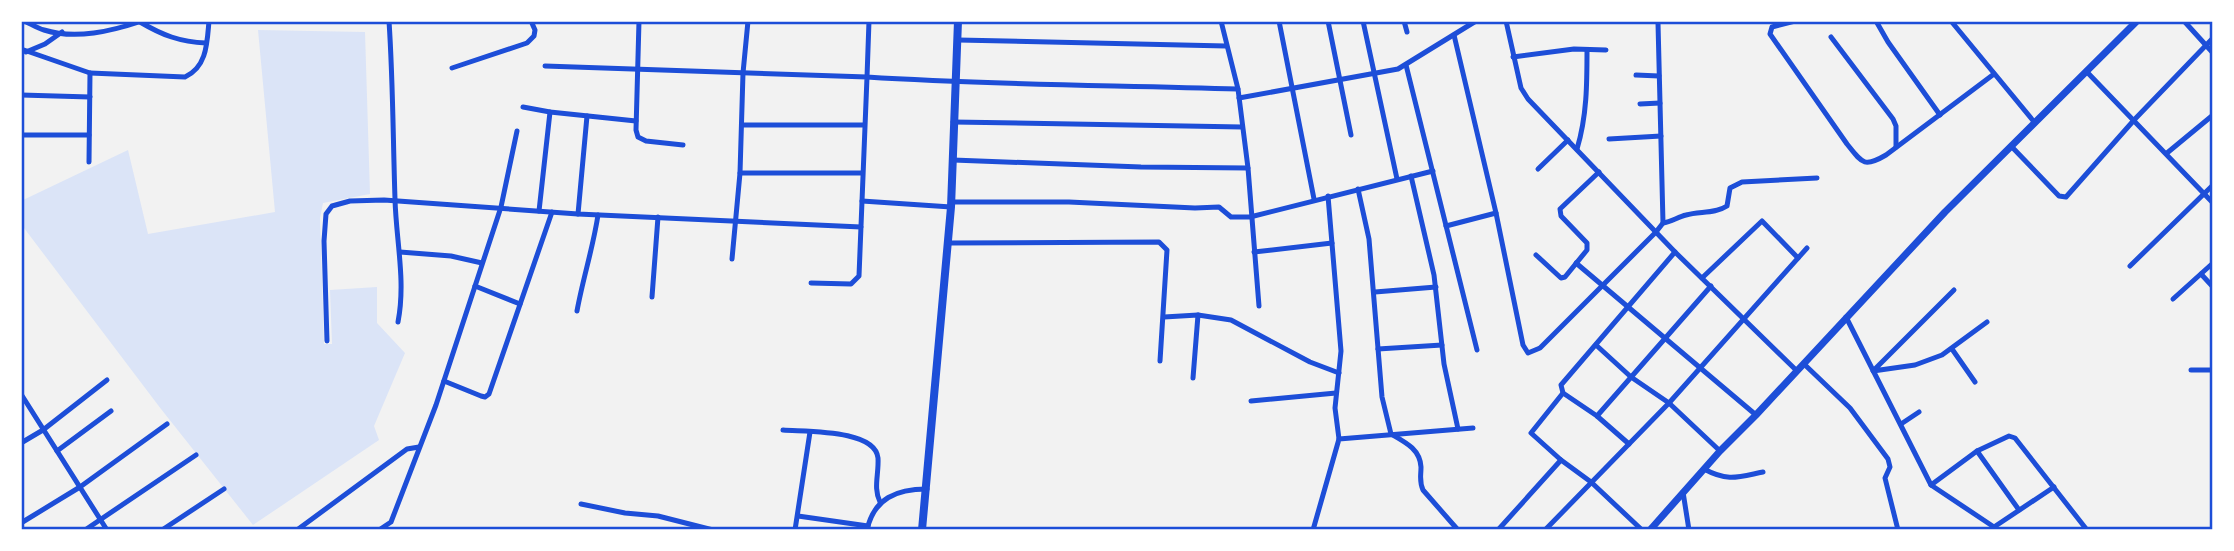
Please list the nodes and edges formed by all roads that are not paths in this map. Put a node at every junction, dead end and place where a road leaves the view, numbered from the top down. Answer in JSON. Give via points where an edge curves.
{"nodes":[{"id":1,"x":24,"y":21,"type":"edge"},
{"id":2,"x":141,"y":21,"type":"edge"},
{"id":3,"x":209,"y":21,"type":"edge"},
{"id":4,"x":389,"y":21,"type":"edge"},
{"id":5,"x":531,"y":21,"type":"edge"},
{"id":6,"x":639,"y":21,"type":"edge"},
{"id":7,"x":748,"y":21,"type":"edge"},
{"id":8,"x":869,"y":21,"type":"edge"},
{"id":9,"x":958,"y":21,"type":"edge"},
{"id":10,"x":1221,"y":21,"type":"edge"},
{"id":11,"x":1279,"y":21,"type":"edge"},
{"id":12,"x":1328,"y":21,"type":"edge"},
{"id":13,"x":1363,"y":21,"type":"edge"},
{"id":14,"x":1404,"y":21,"type":"edge"},
{"id":15,"x":1476,"y":21,"type":"edge"},
{"id":16,"x":1506,"y":21,"type":"edge"},
{"id":17,"x":1795,"y":21,"type":"edge"},
{"id":18,"x":1876,"y":21,"type":"edge"},
{"id":19,"x":1951,"y":21,"type":"edge"},
{"id":20,"x":2137,"y":21,"type":"edge"},
{"id":21,"x":2184,"y":21,"type":"edge"},
{"id":22,"x":1658,"y":23,"type":"dead end"},
{"id":23,"x":62,"y":32,"type":"junction"},
{"id":24,"x":1407,"y":32,"type":"dead end"},
{"id":25,"x":1454,"y":35,"type":"junction"},
{"id":26,"x":1831,"y":37,"type":"dead end"},
{"id":27,"x":2213,"y":38,"type":"edge"},
{"id":28,"x":958,"y":40,"type":"junction"},
{"id":29,"x":206,"y":43,"type":"junction"},
{"id":30,"x":2206,"y":45,"type":"junction"},
{"id":31,"x":1226,"y":46,"type":"junction"},
{"id":32,"x":23,"y":50,"type":"edge"},
{"id":33,"x":1587,"y":50,"type":"junction"},
{"id":34,"x":1606,"y":50,"type":"dead end"},
{"id":35,"x":2213,"y":53,"type":"edge"},
{"id":36,"x":1513,"y":57,"type":"junction"},
{"id":37,"x":1406,"y":65,"type":"junction"},
{"id":38,"x":545,"y":66,"type":"dead end"},
{"id":39,"x":452,"y":68,"type":"dead end"},
{"id":40,"x":639,"y":69,"type":"junction"},
{"id":41,"x":2086,"y":71,"type":"junction"},
{"id":42,"x":90,"y":73,"type":"junction"},
{"id":43,"x":743,"y":73,"type":"junction"},
{"id":44,"x":1374,"y":74,"type":"junction"},
{"id":45,"x":1994,"y":74,"type":"junction"},
{"id":46,"x":1636,"y":75,"type":"dead end"},
{"id":47,"x":1659,"y":76,"type":"junction"},
{"id":48,"x":867,"y":77,"type":"junction"},
{"id":49,"x":1339,"y":80,"type":"junction"},
{"id":50,"x":956,"y":83,"type":"junction"},
{"id":51,"x":1292,"y":88,"type":"junction"},
{"id":52,"x":1238,"y":89,"type":"junction"},
{"id":53,"x":21,"y":95,"type":"edge"},
{"id":54,"x":90,"y":97,"type":"junction"},
{"id":55,"x":1239,"y":98,"type":"junction"},
{"id":56,"x":1660,"y":103,"type":"junction"},
{"id":57,"x":1640,"y":104,"type":"dead end"},
{"id":58,"x":523,"y":107,"type":"dead end"},
{"id":59,"x":550,"y":112,"type":"junction"},
{"id":60,"x":1940,"y":115,"type":"junction"},
{"id":61,"x":2213,"y":115,"type":"edge"},
{"id":62,"x":586,"y":116,"type":"junction"},
{"id":63,"x":2135,"y":119,"type":"junction"},
{"id":64,"x":636,"y":121,"type":"junction"},
{"id":65,"x":953,"y":121,"type":"junction"},
{"id":66,"x":2035,"y":123,"type":"junction"},
{"id":67,"x":742,"y":125,"type":"junction"},
{"id":68,"x":864,"y":125,"type":"junction"},
{"id":69,"x":1242,"y":127,"type":"junction"},
{"id":70,"x":517,"y":131,"type":"dead end"},
{"id":71,"x":21,"y":135,"type":"edge"},
{"id":72,"x":89,"y":135,"type":"junction"},
{"id":73,"x":1351,"y":135,"type":"dead end"},
{"id":74,"x":1661,"y":136,"type":"junction"},
{"id":75,"x":1609,"y":139,"type":"dead end"},
{"id":76,"x":1568,"y":140,"type":"junction"},
{"id":77,"x":683,"y":145,"type":"dead end"},
{"id":78,"x":2011,"y":146,"type":"junction"},
{"id":79,"x":1896,"y":147,"type":"junction"},
{"id":80,"x":1577,"y":149,"type":"junction"},
{"id":81,"x":2167,"y":153,"type":"junction"},
{"id":82,"x":953,"y":160,"type":"junction"},
{"id":83,"x":89,"y":162,"type":"dead end"},
{"id":84,"x":1248,"y":168,"type":"junction"},
{"id":85,"x":1538,"y":169,"type":"dead end"},
{"id":86,"x":1433,"y":170,"type":"junction"},
{"id":87,"x":1599,"y":172,"type":"junction"},
{"id":88,"x":740,"y":173,"type":"junction"},
{"id":89,"x":862,"y":173,"type":"junction"},
{"id":90,"x":1411,"y":176,"type":"junction"},
{"id":91,"x":1817,"y":178,"type":"dead end"},
{"id":92,"x":1397,"y":179,"type":"junction"},
{"id":93,"x":2213,"y":185,"type":"edge"},
{"id":94,"x":1358,"y":189,"type":"junction"},
{"id":95,"x":2204,"y":192,"type":"junction"},
{"id":96,"x":1328,"y":196,"type":"junction"},
{"id":97,"x":1314,"y":199,"type":"junction"},
{"id":98,"x":395,"y":200,"type":"junction"},
{"id":99,"x":862,"y":201,"type":"junction"},
{"id":100,"x":2213,"y":203,"type":"edge"},
{"id":101,"x":951,"y":205,"type":"junction"},
{"id":102,"x":501,"y":207,"type":"junction"},
{"id":103,"x":539,"y":211,"type":"junction"},
{"id":104,"x":552,"y":212,"type":"junction"},
{"id":105,"x":1496,"y":213,"type":"junction"},
{"id":106,"x":578,"y":214,"type":"junction"},
{"id":107,"x":597,"y":215,"type":"junction"},
{"id":108,"x":659,"y":217,"type":"junction"},
{"id":109,"x":1250,"y":217,"type":"junction"},
{"id":110,"x":734,"y":220,"type":"junction"},
{"id":111,"x":1663,"y":223,"type":"junction"},
{"id":112,"x":1447,"y":226,"type":"junction"},
{"id":113,"x":861,"y":227,"type":"junction"},
{"id":114,"x":1656,"y":232,"type":"junction"},
{"id":115,"x":947,"y":243,"type":"junction"},
{"id":116,"x":1332,"y":243,"type":"junction"},
{"id":117,"x":1807,"y":248,"type":"dead end"},
{"id":118,"x":400,"y":252,"type":"junction"},
{"id":119,"x":1254,"y":252,"type":"junction"},
{"id":120,"x":1675,"y":253,"type":"junction"},
{"id":121,"x":1536,"y":255,"type":"dead end"},
{"id":122,"x":1798,"y":258,"type":"junction"},
{"id":123,"x":732,"y":259,"type":"dead end"},
{"id":124,"x":482,"y":263,"type":"junction"},
{"id":125,"x":1576,"y":263,"type":"junction"},
{"id":126,"x":2213,"y":263,"type":"edge"},
{"id":127,"x":2130,"y":266,"type":"dead end"},
{"id":128,"x":2201,"y":274,"type":"junction"},
{"id":129,"x":1702,"y":278,"type":"junction"},
{"id":130,"x":811,"y":283,"type":"dead end"},
{"id":131,"x":475,"y":286,"type":"junction"},
{"id":132,"x":1601,"y":286,"type":"junction"},
{"id":133,"x":1711,"y":286,"type":"junction"},
{"id":134,"x":1436,"y":287,"type":"junction"},
{"id":135,"x":2213,"y":287,"type":"edge"},
{"id":136,"x":1954,"y":290,"type":"dead end"},
{"id":137,"x":1375,"y":292,"type":"junction"},
{"id":138,"x":652,"y":297,"type":"dead end"},
{"id":139,"x":2173,"y":299,"type":"dead end"},
{"id":140,"x":520,"y":304,"type":"junction"},
{"id":141,"x":1259,"y":306,"type":"dead end"},
{"id":142,"x":1627,"y":308,"type":"junction"},
{"id":143,"x":578,"y":311,"type":"dead end"},
{"id":144,"x":1198,"y":315,"type":"junction"},
{"id":145,"x":1164,"y":317,"type":"junction"},
{"id":146,"x":1846,"y":317,"type":"junction"},
{"id":147,"x":1743,"y":320,"type":"junction"},
{"id":148,"x":1987,"y":322,"type":"dead end"},
{"id":149,"x":398,"y":323,"type":"dead end"},
{"id":150,"x":1664,"y":339,"type":"junction"},
{"id":151,"x":327,"y":341,"type":"dead end"},
{"id":152,"x":1442,"y":345,"type":"junction"},
{"id":153,"x":1596,"y":345,"type":"junction"},
{"id":154,"x":1378,"y":349,"type":"junction"},
{"id":155,"x":1952,"y":349,"type":"junction"},
{"id":156,"x":1477,"y":350,"type":"dead end"},
{"id":157,"x":1160,"y":361,"type":"dead end"},
{"id":158,"x":1804,"y":364,"type":"junction"},
{"id":159,"x":1700,"y":369,"type":"junction"},
{"id":160,"x":2191,"y":370,"type":"dead end"},
{"id":161,"x":2213,"y":370,"type":"edge"},
{"id":162,"x":1797,"y":371,"type":"junction"},
{"id":163,"x":1873,"y":371,"type":"junction"},
{"id":164,"x":1339,"y":373,"type":"junction"},
{"id":165,"x":1632,"y":377,"type":"junction"},
{"id":166,"x":1193,"y":378,"type":"dead end"},
{"id":167,"x":107,"y":380,"type":"dead end"},
{"id":168,"x":444,"y":381,"type":"junction"},
{"id":169,"x":1975,"y":382,"type":"dead end"},
{"id":170,"x":1336,"y":393,"type":"junction"},
{"id":171,"x":1563,"y":393,"type":"junction"},
{"id":172,"x":21,"y":394,"type":"edge"},
{"id":173,"x":1251,"y":401,"type":"dead end"},
{"id":174,"x":1668,"y":403,"type":"junction"},
{"id":175,"x":111,"y":411,"type":"dead end"},
{"id":176,"x":1919,"y":412,"type":"dead end"},
{"id":177,"x":1756,"y":415,"type":"junction"},
{"id":178,"x":1597,"y":416,"type":"junction"},
{"id":179,"x":167,"y":424,"type":"dead end"},
{"id":180,"x":1900,"y":424,"type":"junction"},
{"id":181,"x":1472,"y":428,"type":"dead end"},
{"id":182,"x":1458,"y":429,"type":"junction"},
{"id":183,"x":43,"y":430,"type":"junction"},
{"id":184,"x":783,"y":430,"type":"dead end"},
{"id":185,"x":810,"y":432,"type":"junction"},
{"id":186,"x":1391,"y":434,"type":"junction"},
{"id":187,"x":1339,"y":439,"type":"junction"},
{"id":188,"x":21,"y":443,"type":"edge"},
{"id":189,"x":1629,"y":443,"type":"junction"},
{"id":190,"x":419,"y":447,"type":"junction"},
{"id":191,"x":57,"y":451,"type":"junction"},
{"id":192,"x":1720,"y":451,"type":"junction"},
{"id":193,"x":1977,"y":451,"type":"junction"},
{"id":194,"x":196,"y":455,"type":"dead end"},
{"id":195,"x":1561,"y":460,"type":"junction"},
{"id":196,"x":1704,"y":469,"type":"junction"},
{"id":197,"x":1763,"y":472,"type":"dead end"},
{"id":198,"x":1591,"y":482,"type":"junction"},
{"id":199,"x":1931,"y":485,"type":"junction"},
{"id":200,"x":80,"y":486,"type":"junction"},
{"id":201,"x":2054,"y":487,"type":"junction"},
{"id":202,"x":224,"y":489,"type":"dead end"},
{"id":203,"x":926,"y":489,"type":"junction"},
{"id":204,"x":1683,"y":492,"type":"junction"},
{"id":205,"x":880,"y":502,"type":"junction"},
{"id":206,"x":581,"y":504,"type":"dead end"},
{"id":207,"x":2020,"y":510,"type":"junction"},
{"id":208,"x":798,"y":516,"type":"junction"},
{"id":209,"x":101,"y":520,"type":"junction"},
{"id":210,"x":391,"y":522,"type":"junction"},
{"id":211,"x":21,"y":523,"type":"edge"},
{"id":212,"x":868,"y":528,"type":"edge"},
{"id":213,"x":1993,"y":528,"type":"edge"},
{"id":214,"x":85,"y":530,"type":"edge"},
{"id":215,"x":107,"y":530,"type":"edge"},
{"id":216,"x":162,"y":530,"type":"edge"},
{"id":217,"x":297,"y":530,"type":"edge"},
{"id":218,"x":379,"y":530,"type":"edge"},
{"id":219,"x":388,"y":530,"type":"edge"},
{"id":220,"x":713,"y":530,"type":"edge"},
{"id":221,"x":795,"y":530,"type":"edge"},
{"id":222,"x":922,"y":530,"type":"edge"},
{"id":223,"x":1314,"y":530,"type":"edge"},
{"id":224,"x":1458,"y":530,"type":"edge"},
{"id":225,"x":1498,"y":530,"type":"edge"},
{"id":226,"x":1545,"y":530,"type":"edge"},
{"id":227,"x":1642,"y":530,"type":"edge"},
{"id":228,"x":1650,"y":530,"type":"edge"},
{"id":229,"x":1689,"y":530,"type":"edge"},
{"id":230,"x":1898,"y":530,"type":"edge"},
{"id":231,"x":2087,"y":530,"type":"edge"}],
"edges":[{"from":1,"to":23,"type":"street","via":[[45,31]]},
{"from":2,"to":23,"type":"street","via":[[92,33]]},
{"from":2,"to":29,"type":"street","via":[[180,41]]},
{"from":3,"to":29,"type":"street"},
{"from":4,"to":98,"type":"street"},
{"from":5,"to":39,"type":"street","via":[[534,36],[527,43]]},
{"from":6,"to":40,"type":"street"},
{"from":7,"to":43,"type":"street"},
{"from":8,"to":48,"type":"street"},
{"from":9,"to":28,"type":"main road"},
{"from":10,"to":31,"type":"street"},
{"from":11,"to":51,"type":"street"},
{"from":12,"to":49,"type":"street"},
{"from":13,"to":44,"type":"street"},
{"from":14,"to":24,"type":"street"},
{"from":15,"to":25,"type":"street"},
{"from":16,"to":36,"type":"street"},
{"from":17,"to":79,"type":"street","via":[[1772,27],[1770,34],[1847,145],[1866,163]]},
{"from":18,"to":60,"type":"street"},
{"from":19,"to":45,"type":"street"},
{"from":20,"to":41,"type":"main road"},
{"from":21,"to":30,"type":"street"},
{"from":22,"to":47,"type":"street"},
{"from":23,"to":32,"type":"street","via":[[45,44]]},
{"from":25,"to":37,"type":"street"},
{"from":25,"to":105,"type":"street"},
{"from":26,"to":79,"type":"street","via":[[1894,119]]},
{"from":27,"to":30,"type":"street"},
{"from":28,"to":31,"type":"street"},
{"from":28,"to":50,"type":"main road"},
{"from":29,"to":42,"type":"street","via":[[200,64],[185,77]]},
{"from":30,"to":35,"type":"street"},
{"from":30,"to":63,"type":"street"},
{"from":31,"to":52,"type":"street"},
{"from":32,"to":42,"type":"street"},
{"from":33,"to":34,"type":"street"},
{"from":33,"to":36,"type":"street"},
{"from":33,"to":80,"type":"street","via":[[1588,89]]},
{"from":36,"to":76,"type":"street","via":[[1528,99]]},
{"from":37,"to":44,"type":"street"},
{"from":37,"to":86,"type":"street"},
{"from":38,"to":40,"type":"street"},
{"from":40,"to":43,"type":"street"},
{"from":40,"to":64,"type":"street"},
{"from":41,"to":63,"type":"street"},
{"from":41,"to":66,"type":"main road"},
{"from":42,"to":54,"type":"street"},
{"from":43,"to":48,"type":"street"},
{"from":43,"to":67,"type":"street"},
{"from":44,"to":49,"type":"street"},
{"from":44,"to":92,"type":"street"},
{"from":45,"to":60,"type":"street"},
{"from":45,"to":66,"type":"street"},
{"from":46,"to":47,"type":"street"},
{"from":47,"to":56,"type":"street"},
{"from":48,"to":50,"type":"street"},
{"from":48,"to":68,"type":"street"},
{"from":49,"to":51,"type":"street"},
{"from":49,"to":73,"type":"street"},
{"from":50,"to":52,"type":"street"},
{"from":50,"to":65,"type":"main road"},
{"from":51,"to":55,"type":"street"},
{"from":51,"to":97,"type":"street"},
{"from":52,"to":55,"type":"street"},
{"from":53,"to":54,"type":"street"},
{"from":54,"to":72,"type":"street"},
{"from":55,"to":69,"type":"street"},
{"from":56,"to":57,"type":"street"},
{"from":56,"to":74,"type":"street"},
{"from":58,"to":59,"type":"street"},
{"from":59,"to":62,"type":"street"},
{"from":59,"to":103,"type":"street"},
{"from":60,"to":79,"type":"street"},
{"from":61,"to":81,"type":"street"},
{"from":62,"to":64,"type":"street"},
{"from":62,"to":106,"type":"street"},
{"from":63,"to":78,"type":"street","via":[[2066,197],[2059,196]]},
{"from":63,"to":81,"type":"street"},
{"from":64,"to":77,"type":"street","via":[[641,140]]},
{"from":65,"to":69,"type":"street"},
{"from":65,"to":82,"type":"main road"},
{"from":66,"to":78,"type":"main road"},
{"from":67,"to":68,"type":"street"},
{"from":67,"to":88,"type":"street"},
{"from":68,"to":89,"type":"street"},
{"from":69,"to":84,"type":"street"},
{"from":70,"to":102,"type":"street"},
{"from":71,"to":72,"type":"street"},
{"from":72,"to":83,"type":"street"},
{"from":74,"to":75,"type":"street"},
{"from":74,"to":111,"type":"street"},
{"from":76,"to":80,"type":"street"},
{"from":76,"to":85,"type":"street"},
{"from":78,"to":146,"type":"main road"},
{"from":80,"to":87,"type":"street"},
{"from":81,"to":95,"type":"street"},
{"from":82,"to":84,"type":"street"},
{"from":82,"to":101,"type":"main road"},
{"from":84,"to":109,"type":"street"},
{"from":86,"to":90,"type":"street"},
{"from":86,"to":112,"type":"street"},
{"from":87,"to":114,"type":"street"},
{"from":87,"to":125,"type":"street","via":[[1560,209],[1561,216],[1587,243]]},
{"from":88,"to":89,"type":"street"},
{"from":88,"to":110,"type":"street"},
{"from":89,"to":99,"type":"street"},
{"from":90,"to":92,"type":"street"},
{"from":90,"to":134,"type":"street"},
{"from":91,"to":111,"type":"street","via":[[1742,182],[1730,188],[1722,210],[1687,214]]},
{"from":92,"to":94,"type":"street"},
{"from":93,"to":95,"type":"street"},
{"from":94,"to":96,"type":"street"},
{"from":94,"to":137,"type":"street"},
{"from":95,"to":100,"type":"street"},
{"from":95,"to":127,"type":"street"},
{"from":96,"to":97,"type":"street"},
{"from":96,"to":116,"type":"street"},
{"from":97,"to":109,"type":"street"},
{"from":98,"to":102,"type":"street"},
{"from":98,"to":118,"type":"street"},
{"from":98,"to":151,"type":"street","via":[[350,201],[332,206],[326,214]]},
{"from":99,"to":101,"type":"street"},
{"from":99,"to":113,"type":"street"},
{"from":101,"to":109,"type":"street","via":[[1069,202],[1219,207],[1231,217]]},
{"from":101,"to":115,"type":"main road"},
{"from":102,"to":103,"type":"street"},
{"from":102,"to":124,"type":"street"},
{"from":103,"to":104,"type":"street"},
{"from":104,"to":106,"type":"street"},
{"from":104,"to":140,"type":"street"},
{"from":105,"to":112,"type":"street"},
{"from":105,"to":132,"type":"street","via":[[1526,353],[1540,348]]},
{"from":106,"to":107,"type":"street"},
{"from":107,"to":108,"type":"street"},
{"from":107,"to":143,"type":"street"},
{"from":108,"to":110,"type":"street"},
{"from":108,"to":138,"type":"street"},
{"from":109,"to":119,"type":"street"},
{"from":110,"to":113,"type":"street"},
{"from":110,"to":123,"type":"street"},
{"from":111,"to":114,"type":"street"},
{"from":112,"to":156,"type":"street"},
{"from":113,"to":130,"type":"street","via":[[856,281]]},
{"from":114,"to":120,"type":"street"},
{"from":114,"to":132,"type":"street"},
{"from":115,"to":145,"type":"street","via":[[1159,242],[1167,250]]},
{"from":115,"to":203,"type":"main road"},
{"from":116,"to":119,"type":"street"},
{"from":116,"to":164,"type":"street"},
{"from":117,"to":122,"type":"street"},
{"from":118,"to":124,"type":"street"},
{"from":118,"to":149,"type":"street"},
{"from":119,"to":141,"type":"street"},
{"from":120,"to":129,"type":"street"},
{"from":120,"to":142,"type":"street"},
{"from":121,"to":125,"type":"street","via":[[1561,278]]},
{"from":122,"to":129,"type":"street","via":[[1762,221]]},
{"from":122,"to":147,"type":"street"},
{"from":124,"to":131,"type":"street"},
{"from":125,"to":132,"type":"street"},
{"from":126,"to":128,"type":"street"},
{"from":128,"to":135,"type":"street"},
{"from":128,"to":139,"type":"street"},
{"from":129,"to":133,"type":"street"},
{"from":131,"to":140,"type":"street"},
{"from":131,"to":168,"type":"street"},
{"from":132,"to":142,"type":"street"},
{"from":133,"to":147,"type":"street"},
{"from":133,"to":150,"type":"street"},
{"from":134,"to":137,"type":"street"},
{"from":134,"to":152,"type":"street"},
{"from":136,"to":163,"type":"street"},
{"from":137,"to":154,"type":"street"},
{"from":140,"to":168,"type":"street","via":[[489,394],[481,396]]},
{"from":142,"to":150,"type":"street"},
{"from":142,"to":153,"type":"street"},
{"from":144,"to":145,"type":"street"},
{"from":144,"to":164,"type":"street","via":[[1231,320]]},
{"from":144,"to":166,"type":"street"},
{"from":145,"to":157,"type":"street"},
{"from":146,"to":158,"type":"main road"},
{"from":146,"to":163,"type":"street"},
{"from":147,"to":159,"type":"street"},
{"from":147,"to":162,"type":"street"},
{"from":148,"to":155,"type":"street"},
{"from":150,"to":159,"type":"street"},
{"from":150,"to":165,"type":"street"},
{"from":152,"to":154,"type":"street"},
{"from":152,"to":182,"type":"street"},
{"from":153,"to":165,"type":"street"},
{"from":153,"to":171,"type":"street","via":[[1562,385]]},
{"from":154,"to":186,"type":"street"},
{"from":155,"to":163,"type":"street","via":[[1915,365]]},
{"from":155,"to":169,"type":"street"},
{"from":158,"to":162,"type":"main road"},
{"from":158,"to":230,"type":"street","via":[[1850,408],[1888,459],[1885,478]]},
{"from":159,"to":174,"type":"street"},
{"from":159,"to":177,"type":"street"},
{"from":160,"to":161,"type":"street"},
{"from":162,"to":177,"type":"main road"},
{"from":163,"to":180,"type":"street"},
{"from":164,"to":170,"type":"street"},
{"from":165,"to":174,"type":"street"},
{"from":165,"to":178,"type":"street"},
{"from":167,"to":183,"type":"street"},
{"from":168,"to":190,"type":"street"},
{"from":170,"to":173,"type":"street"},
{"from":170,"to":187,"type":"street"},
{"from":171,"to":178,"type":"street"},
{"from":171,"to":195,"type":"street","via":[[1531,433]]},
{"from":172,"to":183,"type":"street"},
{"from":174,"to":189,"type":"street"},
{"from":174,"to":192,"type":"street"},
{"from":175,"to":191,"type":"street"},
{"from":176,"to":180,"type":"street"},
{"from":177,"to":192,"type":"main road"},
{"from":178,"to":189,"type":"street"},
{"from":179,"to":200,"type":"street"},
{"from":180,"to":199,"type":"street"},
{"from":181,"to":182,"type":"street"},
{"from":182,"to":186,"type":"street"},
{"from":183,"to":188,"type":"street"},
{"from":183,"to":191,"type":"street"},
{"from":184,"to":185,"type":"street"},
{"from":185,"to":205,"type":"street","via":[[854,436],[871,444],[878,457]]},
{"from":185,"to":208,"type":"street"},
{"from":186,"to":187,"type":"street"},
{"from":186,"to":224,"type":"street","via":[[1412,447],[1421,466],[1423,490]]},
{"from":187,"to":223,"type":"street"},
{"from":189,"to":198,"type":"street"},
{"from":190,"to":210,"type":"street"},
{"from":190,"to":217,"type":"street","via":[[407,449]]},
{"from":191,"to":200,"type":"street"},
{"from":192,"to":196,"type":"main road"},
{"from":193,"to":199,"type":"street"},
{"from":193,"to":201,"type":"street","via":[[2002,437],[2015,438]]},
{"from":193,"to":207,"type":"street"},
{"from":194,"to":209,"type":"street"},
{"from":195,"to":198,"type":"street"},
{"from":195,"to":225,"type":"street"},
{"from":196,"to":197,"type":"street","via":[[1729,479]]},
{"from":196,"to":204,"type":"main road"},
{"from":198,"to":226,"type":"street"},
{"from":198,"to":227,"type":"street"},
{"from":199,"to":213,"type":"street"},
{"from":200,"to":209,"type":"street"},
{"from":200,"to":211,"type":"street"},
{"from":201,"to":207,"type":"street"},
{"from":201,"to":231,"type":"street"},
{"from":202,"to":216,"type":"street"},
{"from":203,"to":205,"type":"street","via":[[900,491]]},
{"from":203,"to":222,"type":"main road"},
{"from":204,"to":228,"type":"main road"},
{"from":204,"to":229,"type":"street"},
{"from":205,"to":212,"type":"street"},
{"from":206,"to":220,"type":"street"},
{"from":207,"to":213,"type":"street"},
{"from":208,"to":212,"type":"street"},
{"from":208,"to":221,"type":"street"},
{"from":209,"to":214,"type":"street"},
{"from":209,"to":215,"type":"street"},
{"from":210,"to":218,"type":"street"},
{"from":210,"to":219,"type":"street"}]}
